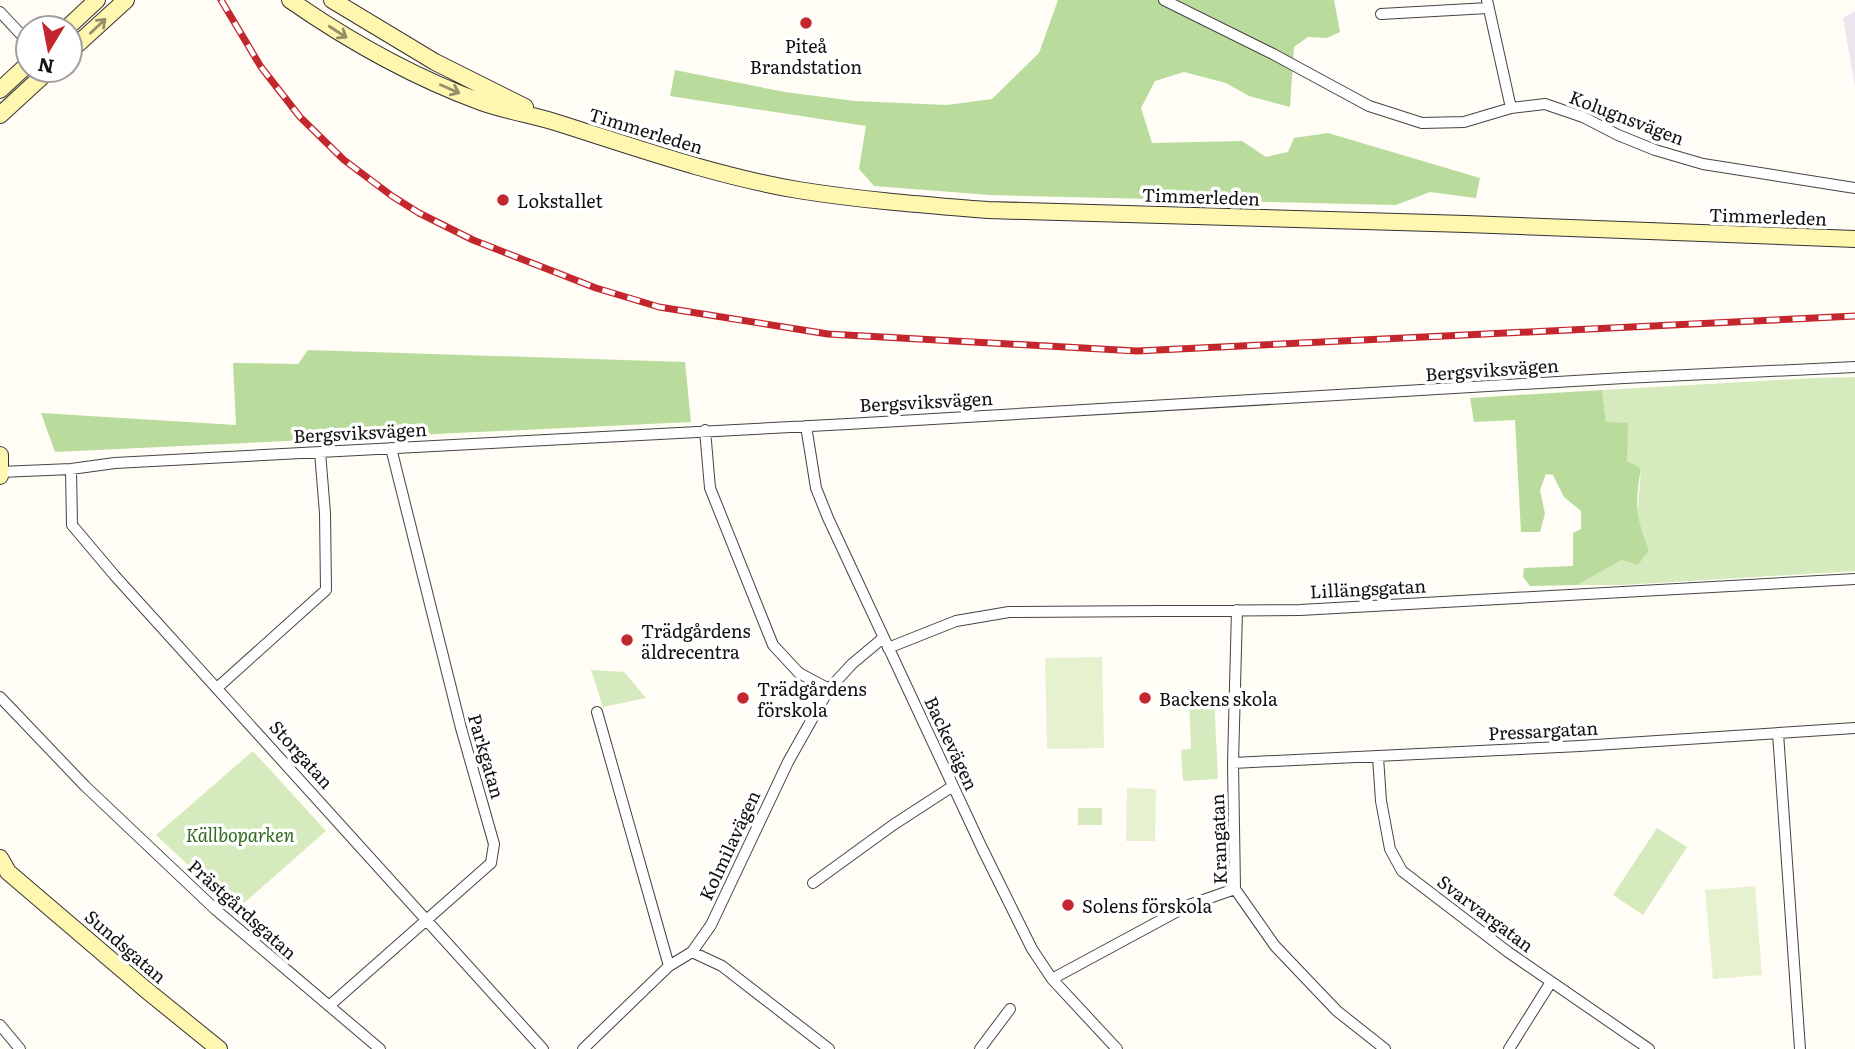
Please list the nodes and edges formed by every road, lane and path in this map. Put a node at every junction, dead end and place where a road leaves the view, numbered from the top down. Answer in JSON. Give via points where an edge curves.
{"nodes":[{"id":1,"x":97,"y":0,"type":"edge"},
{"id":2,"x":126,"y":0,"type":"edge"},
{"id":3,"x":290,"y":0,"type":"edge"},
{"id":4,"x":332,"y":0,"type":"edge"},
{"id":5,"x":1164,"y":0,"type":"edge"},
{"id":6,"x":1488,"y":4,"type":"edge"},
{"id":7,"x":1445,"y":5,"type":"edge"},
{"id":8,"x":0,"y":12,"type":"edge"},
{"id":9,"x":82,"y":14,"type":"edge"},
{"id":10,"x":1381,"y":14,"type":"dead end"},
{"id":11,"x":14,"y":28,"type":"edge"},
{"id":12,"x":84,"y":38,"type":"edge"},
{"id":13,"x":14,"y":77,"type":"edge"},
{"id":14,"x":34,"y":84,"type":"edge"},
{"id":15,"x":0,"y":90,"type":"edge"},
{"id":16,"x":1511,"y":108,"type":"junction"},
{"id":17,"x":0,"y":115,"type":"edge"},
{"id":18,"x":556,"y":122,"type":"junction"},
{"id":19,"x":1855,"y":188,"type":"edge"},
{"id":20,"x":1855,"y":239,"type":"edge"},
{"id":21,"x":1855,"y":367,"type":"edge"},
{"id":22,"x":806,"y":426,"type":"junction"},
{"id":23,"x":705,"y":430,"type":"junction"},
{"id":24,"x":391,"y":448,"type":"junction"},
{"id":25,"x":320,"y":452,"type":"junction"},
{"id":26,"x":0,"y":454,"type":"edge"},
{"id":27,"x":71,"y":469,"type":"junction"},
{"id":28,"x":0,"y":474,"type":"edge"},
{"id":29,"x":1855,"y":579,"type":"edge"},
{"id":30,"x":1237,"y":610,"type":"junction"},
{"id":31,"x":886,"y":643,"type":"junction"},
{"id":32,"x":217,"y":688,"type":"junction"},
{"id":33,"x":829,"y":689,"type":"junction"},
{"id":34,"x":0,"y":697,"type":"edge"},
{"id":35,"x":597,"y":712,"type":"dead end"},
{"id":36,"x":1855,"y":728,"type":"edge"},
{"id":37,"x":1778,"y":733,"type":"junction"},
{"id":38,"x":1378,"y":757,"type":"junction"},
{"id":39,"x":1233,"y":763,"type":"junction"},
{"id":40,"x":953,"y":786,"type":"junction"},
{"id":41,"x":3,"y":866,"type":"edge"},
{"id":42,"x":813,"y":883,"type":"dead end"},
{"id":43,"x":1235,"y":889,"type":"junction"},
{"id":44,"x":428,"y":921,"type":"junction"},
{"id":45,"x":692,"y":951,"type":"junction"},
{"id":46,"x":669,"y":966,"type":"junction"},
{"id":47,"x":1052,"y":979,"type":"junction"},
{"id":48,"x":1551,"y":982,"type":"junction"},
{"id":49,"x":329,"y":1006,"type":"junction"},
{"id":50,"x":1010,"y":1009,"type":"dead end"},
{"id":51,"x":0,"y":1025,"type":"edge"},
{"id":52,"x":20,"y":1049,"type":"edge"},
{"id":53,"x":219,"y":1049,"type":"edge"},
{"id":54,"x":380,"y":1049,"type":"edge"},
{"id":55,"x":543,"y":1049,"type":"edge"},
{"id":56,"x":583,"y":1049,"type":"edge"},
{"id":57,"x":829,"y":1049,"type":"edge"},
{"id":58,"x":980,"y":1049,"type":"edge"},
{"id":59,"x":1117,"y":1049,"type":"edge"},
{"id":60,"x":1385,"y":1049,"type":"edge"},
{"id":61,"x":1509,"y":1049,"type":"edge"},
{"id":62,"x":1649,"y":1049,"type":"edge"},
{"id":63,"x":1800,"y":1049,"type":"edge"}],
"edges":[{"from":1,"to":9,"type":"main road"},
{"from":12,"to":2,"type":"main road","one_way":true},
{"from":3,"to":18,"type":"main road","name":"Timmerleden","one_way":true,"via":[[349,39],[412,72],[482,103]]},
{"from":4,"to":18,"type":"main road","name":"Timmerleden","via":[[435,62]]},
{"from":5,"to":16,"type":"street","name":"Kolugnsvägen","via":[[1369,106],[1422,123],[1464,122]]},
{"from":6,"to":7,"type":"street"},
{"from":6,"to":16,"type":"street"},
{"from":7,"to":10,"type":"street"},
{"from":8,"to":11,"type":"street"},
{"from":13,"to":15,"type":"main road"},
{"from":14,"to":17,"type":"main road"},
{"from":16,"to":19,"type":"street","name":"Kolugnsvägen","via":[[1545,104],[1703,164]]},
{"from":18,"to":20,"type":"main road","name":"Timmerleden","via":[[668,159],[796,190],[921,205]]},
{"from":21,"to":22,"type":"street","name":"Bergsviksvägen"},
{"from":22,"to":23,"type":"street","name":"Bergsviksvägen"},
{"from":22,"to":31,"type":"street","name":"Backevägen","via":[[816,488]]},
{"from":23,"to":24,"type":"street","name":"Bergsviksvägen"},
{"from":23,"to":33,"type":"street","via":[[710,488],[773,645],[799,673]]},
{"from":24,"to":25,"type":"street","name":"Bergsviksvägen"},
{"from":24,"to":44,"type":"street","name":"Parkgatan","via":[[494,844],[492,863]]},
{"from":25,"to":27,"type":"street","name":"Bergsviksvägen"},
{"from":25,"to":32,"type":"street","via":[[326,590]]},
{"from":26,"to":28,"type":"main road"},
{"from":27,"to":28,"type":"street","name":"Bergsviksvägen"},
{"from":27,"to":32,"type":"street","name":"Storgatan","via":[[72,525]]},
{"from":29,"to":30,"type":"street","name":"Lillängsgatan"},
{"from":30,"to":31,"type":"street","name":"Lillängsgatan","via":[[1009,612],[956,621]]},
{"from":30,"to":39,"type":"street","name":"Krangatan"},
{"from":31,"to":33,"type":"street","name":"Kolmilavägen","via":[[852,664]]},
{"from":31,"to":40,"type":"street","name":"Backevägen"},
{"from":32,"to":44,"type":"street","name":"Storgatan"},
{"from":33,"to":45,"type":"street","name":"Kolmilavägen","via":[[788,762],[711,925]]},
{"from":34,"to":49,"type":"street","name":"Prästgårdsgatan","via":[[199,894]]},
{"from":35,"to":46,"type":"street"},
{"from":36,"to":37,"type":"street","name":"Pressargatan"},
{"from":37,"to":38,"type":"street","name":"Pressargatan"},
{"from":37,"to":63,"type":"street"},
{"from":38,"to":39,"type":"street","name":"Pressargatan"},
{"from":38,"to":48,"type":"street","name":"Svarvargatan","via":[[1390,849],[1402,870]]},
{"from":39,"to":43,"type":"street","name":"Krangatan"},
{"from":40,"to":42,"type":"street"},
{"from":40,"to":47,"type":"street","name":"Backevägen","via":[[1032,948]]},
{"from":41,"to":53,"type":"main road","name":"Sundsgatan"},
{"from":43,"to":47,"type":"street","via":[[1189,905]]},
{"from":43,"to":60,"type":"street","name":"Krangatan","via":[[1275,946],[1338,1011]]},
{"from":44,"to":49,"type":"street","name":"Parkgatan"},
{"from":44,"to":55,"type":"street","name":"Storgatan"},
{"from":45,"to":46,"type":"street","name":"Kolmilavägen"},
{"from":45,"to":57,"type":"street","via":[[722,967]]},
{"from":46,"to":56,"type":"street","name":"Kolmilavägen"},
{"from":47,"to":59,"type":"street","name":"Backevägen"},
{"from":48,"to":61,"type":"street"},
{"from":48,"to":62,"type":"street","name":"Svarvargatan"},
{"from":49,"to":54,"type":"street","name":"Prästgårdsgatan"},
{"from":50,"to":58,"type":"street"},
{"from":51,"to":52,"type":"street"}]}
